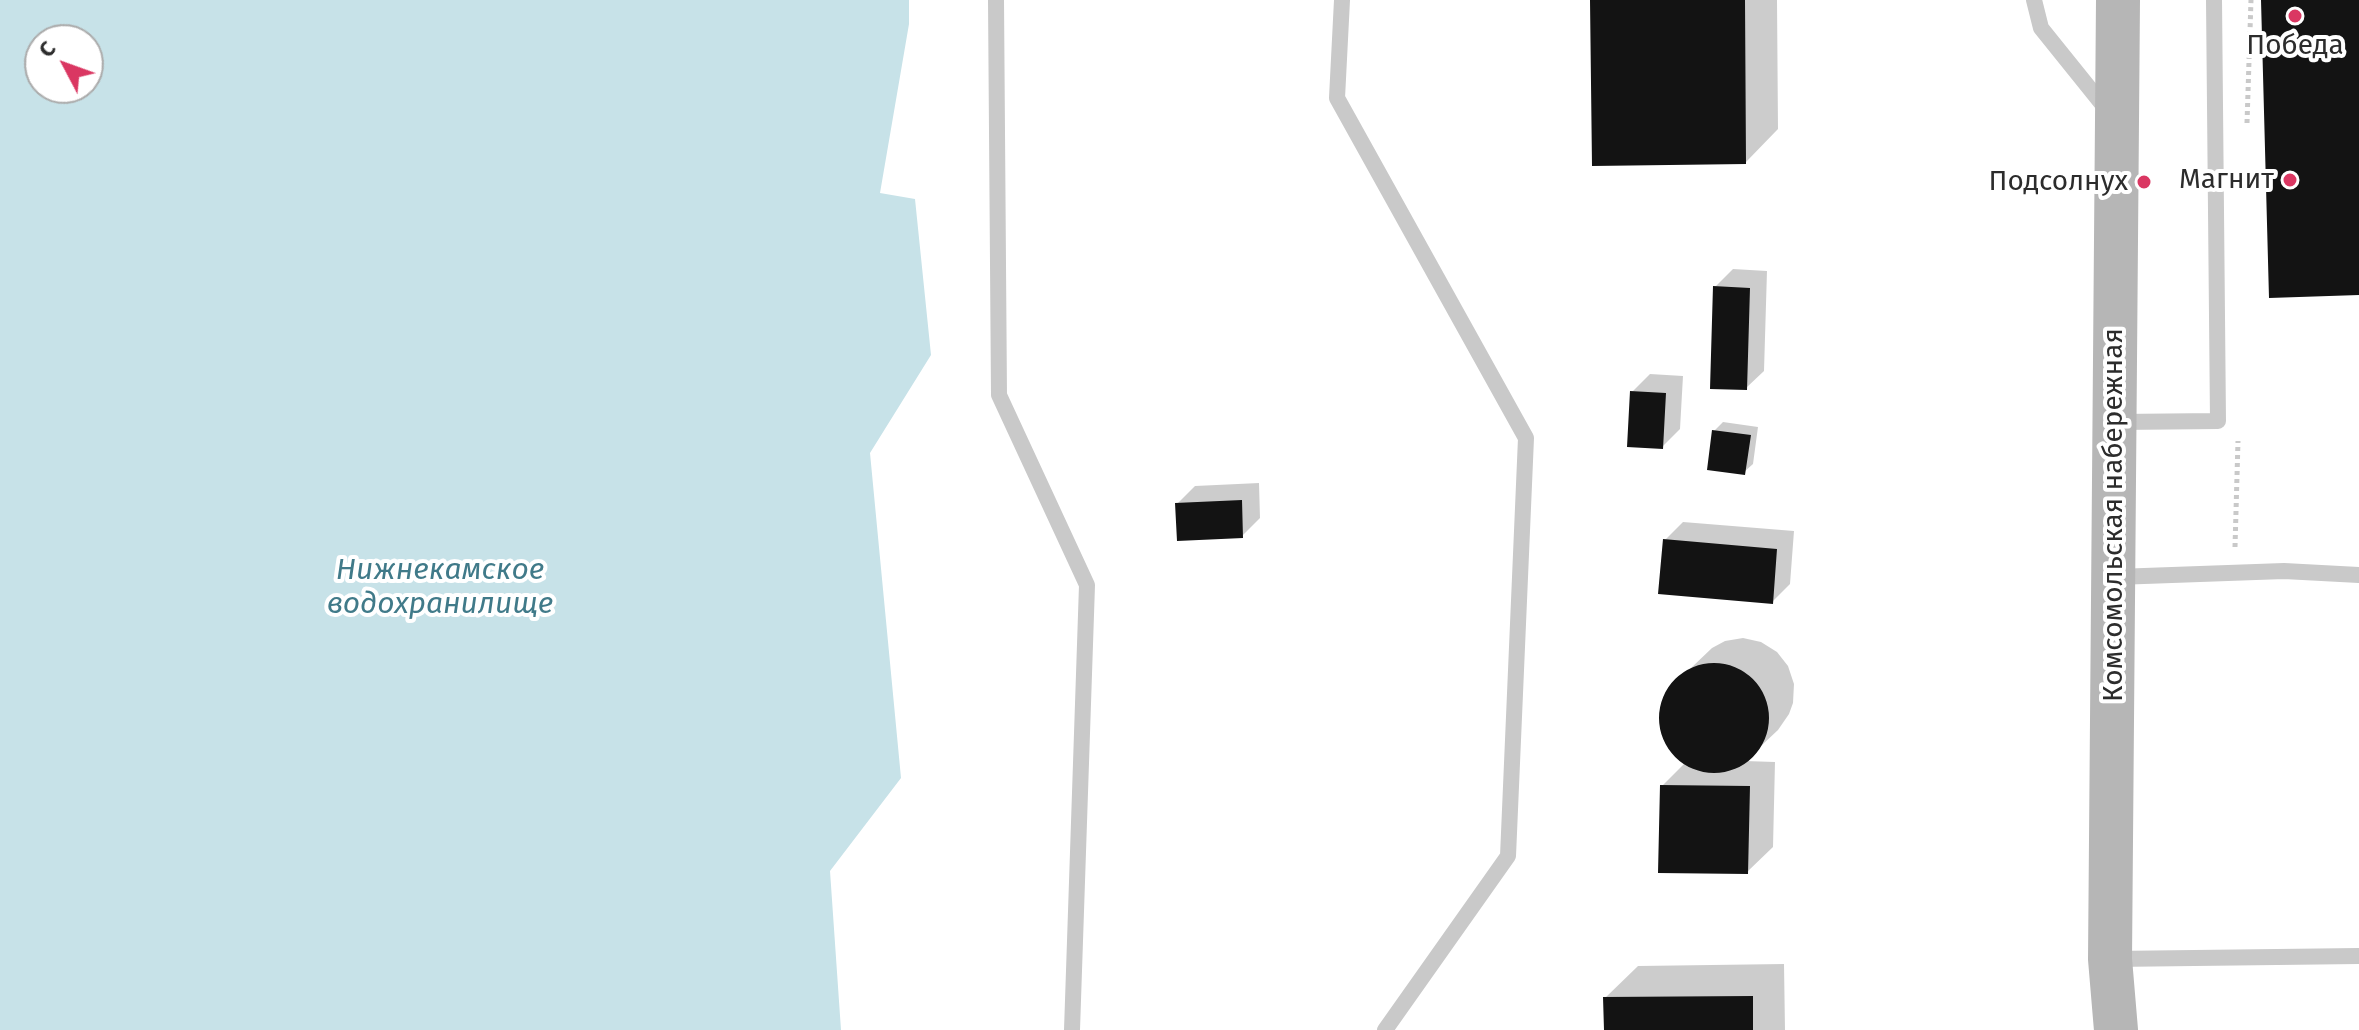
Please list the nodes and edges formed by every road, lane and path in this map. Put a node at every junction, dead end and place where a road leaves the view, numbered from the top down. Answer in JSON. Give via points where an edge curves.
{"nodes":[{"id":1,"x":996,"y":0,"type":"edge"},
{"id":2,"x":1342,"y":0,"type":"edge"},
{"id":3,"x":2034,"y":0,"type":"edge"},
{"id":4,"x":2118,"y":0,"type":"edge"},
{"id":5,"x":2214,"y":0,"type":"edge"},
{"id":6,"x":2117,"y":122,"type":"junction"},
{"id":7,"x":2116,"y":422,"type":"junction"},
{"id":8,"x":2359,"y":575,"type":"edge"},
{"id":9,"x":2114,"y":577,"type":"junction"},
{"id":10,"x":2359,"y":956,"type":"edge"},
{"id":11,"x":2110,"y":959,"type":"junction"},
{"id":12,"x":1072,"y":1030,"type":"edge"},
{"id":13,"x":1385,"y":1030,"type":"edge"},
{"id":14,"x":2116,"y":1030,"type":"edge"}],
"edges":[{"from":1,"to":12,"type":"lane","via":[[999,395],[1087,585]]},
{"from":2,"to":13,"type":"lane","via":[[1337,98],[1526,438],[1508,856]]},
{"from":3,"to":6,"type":"lane","via":[[2041,28]]},
{"from":4,"to":6,"type":"street","name":"Комсомольская набережная"},
{"from":5,"to":7,"type":"lane","via":[[2218,421]]},
{"from":6,"to":7,"type":"street","name":"Комсомольская набережная"},
{"from":7,"to":9,"type":"street","name":"Комсомольская набережная"},
{"from":8,"to":9,"type":"lane","via":[[2284,571]]},
{"from":9,"to":11,"type":"street","name":"Комсомольская набережная"},
{"from":10,"to":11,"type":"lane"},
{"from":11,"to":14,"type":"street","name":"Комсомольская набережная"}]}
